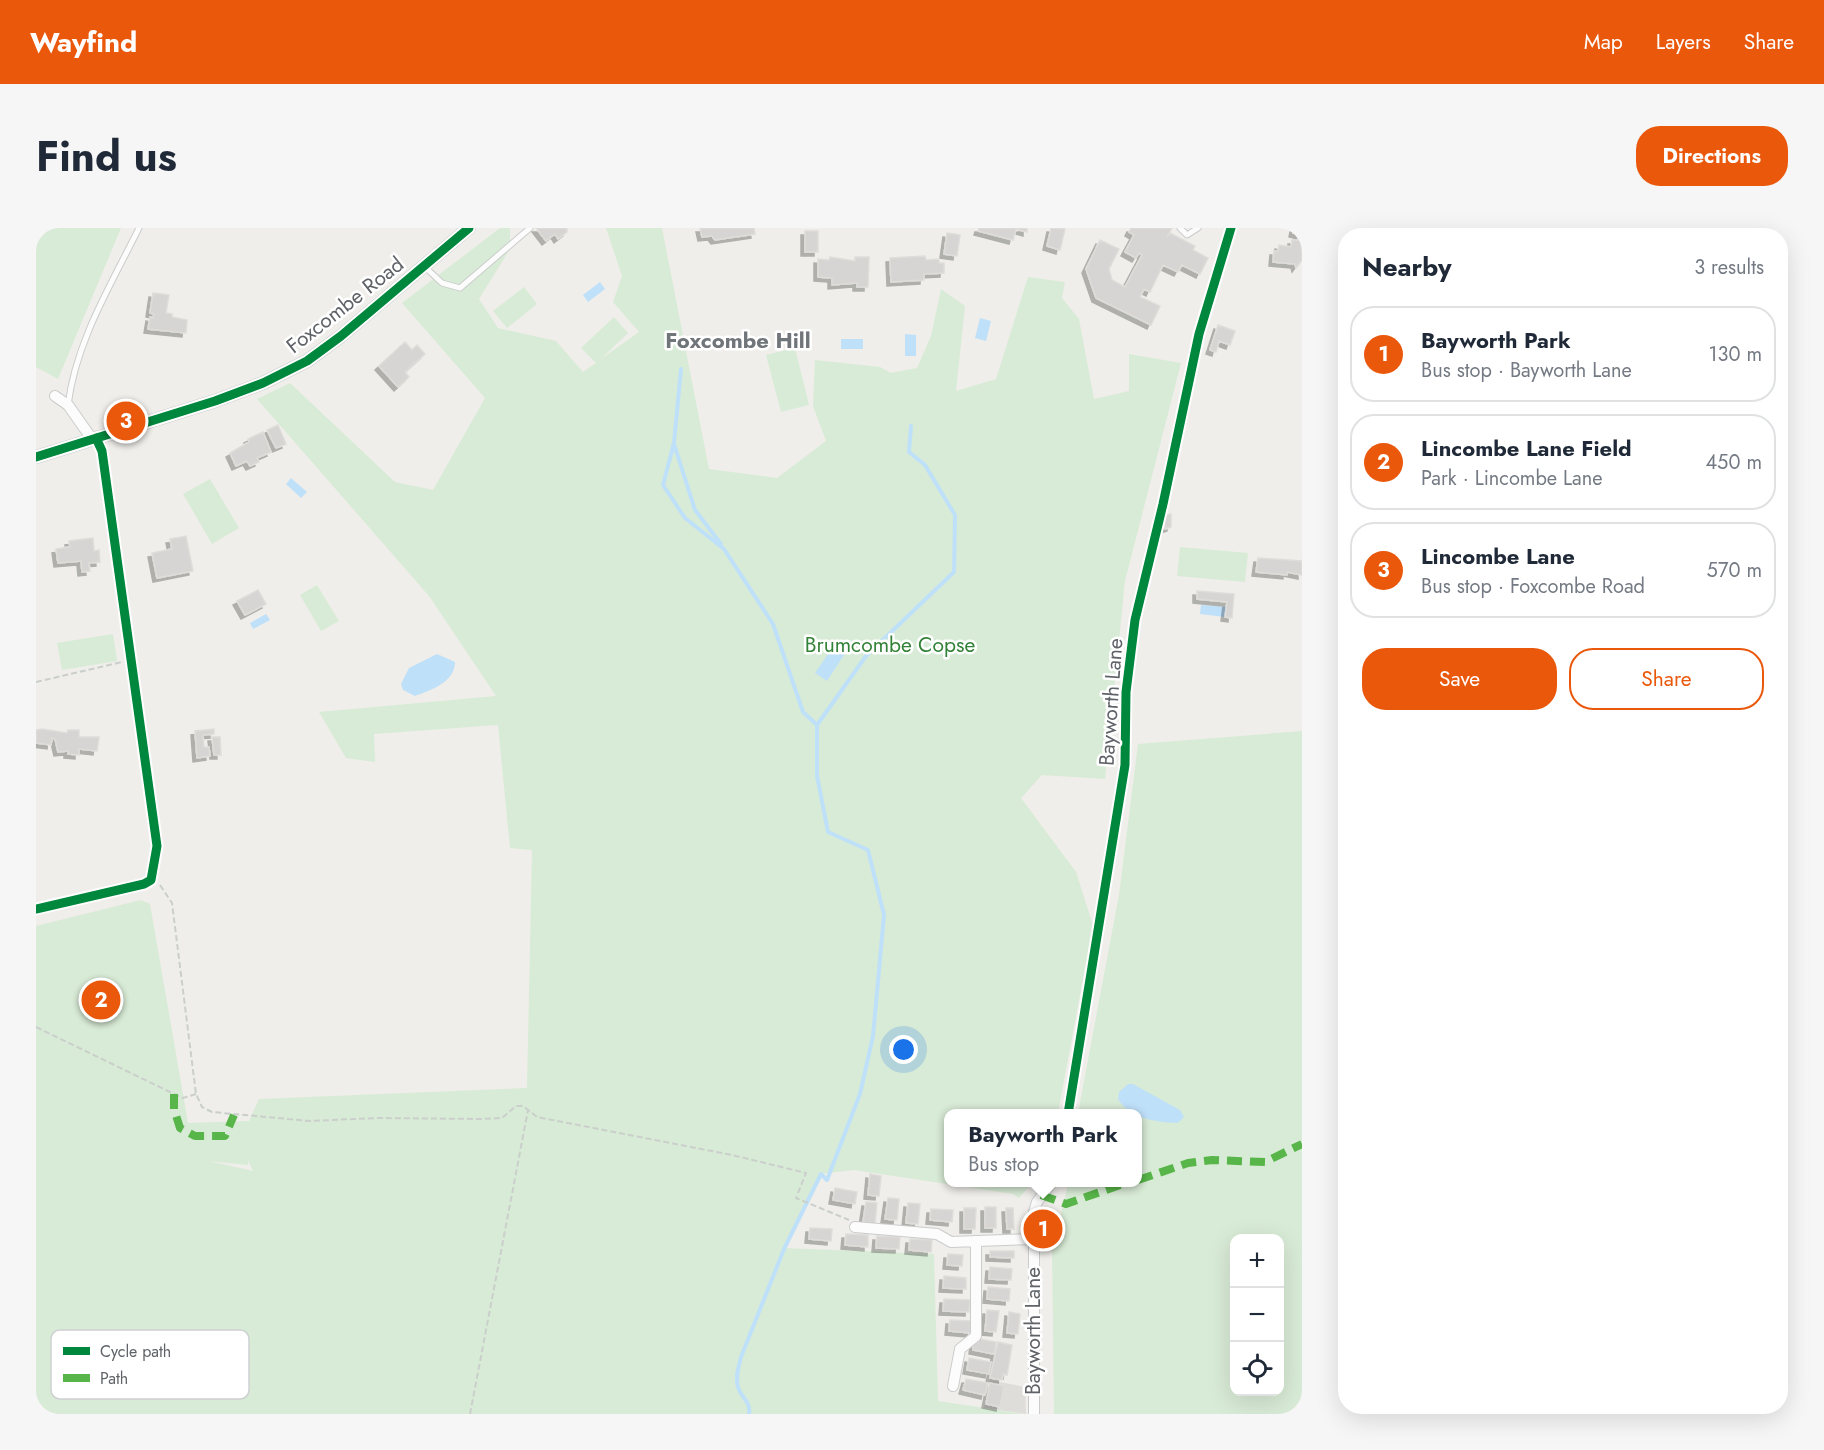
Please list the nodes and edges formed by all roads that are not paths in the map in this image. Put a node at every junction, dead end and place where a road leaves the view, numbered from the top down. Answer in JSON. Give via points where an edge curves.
{"nodes":[{"id":1,"x":138,"y":228,"type":"edge"},
{"id":2,"x":469,"y":228,"type":"edge"},
{"id":3,"x":530,"y":228,"type":"edge"},
{"id":4,"x":1180,"y":228,"type":"edge"},
{"id":5,"x":1198,"y":228,"type":"edge"},
{"id":6,"x":1231,"y":228,"type":"edge"},
{"id":7,"x":424,"y":266,"type":"junction"},
{"id":8,"x":55,"y":396,"type":"dead end"},
{"id":9,"x":68,"y":405,"type":"junction"},
{"id":10,"x":94,"y":438,"type":"junction"},
{"id":11,"x":36,"y":457,"type":"edge"},
{"id":12,"x":36,"y":909,"type":"edge"},
{"id":13,"x":1069,"y":1109,"type":"edge"},
{"id":14,"x":1048,"y":1187,"type":"edge"},
{"id":15,"x":855,"y":1227,"type":"road end"},
{"id":16,"x":1032,"y":1239,"type":"junction"},
{"id":17,"x":976,"y":1241,"type":"junction"},
{"id":18,"x":953,"y":1386,"type":"dead end"},
{"id":19,"x":1034,"y":1414,"type":"edge"}],
"edges":[{"from":1,"to":9,"type":"lane","via":[[84,340]]},
{"from":2,"to":7,"type":"street","name":"Foxcombe Road"},
{"from":3,"to":7,"type":"lane","via":[[460,288],[442,283]]},
{"from":4,"to":5,"type":"lane","via":[[1187,235]]},
{"from":6,"to":13,"type":"street","name":"Bayworth Lane","via":[[1199,334],[1135,620],[1126,692],[1125,765]]},
{"from":7,"to":10,"type":"street","name":"Foxcombe Road","via":[[307,361],[263,384]]},
{"from":8,"to":9,"type":"street"},
{"from":9,"to":10,"type":"street"},
{"from":10,"to":11,"type":"street","name":"Foxcombe Road"},
{"from":10,"to":12,"type":"street","via":[[102,451],[157,846],[151,880]]},
{"from":14,"to":16,"type":"street","name":"Bayworth Lane","via":[[1037,1202]]},
{"from":15,"to":17,"type":"street","via":[[937,1234],[951,1242]]},
{"from":16,"to":17,"type":"street"},
{"from":16,"to":19,"type":"street","name":"Bayworth Lane"},
{"from":17,"to":18,"type":"street","via":[[976,1336],[960,1350]]}]}
